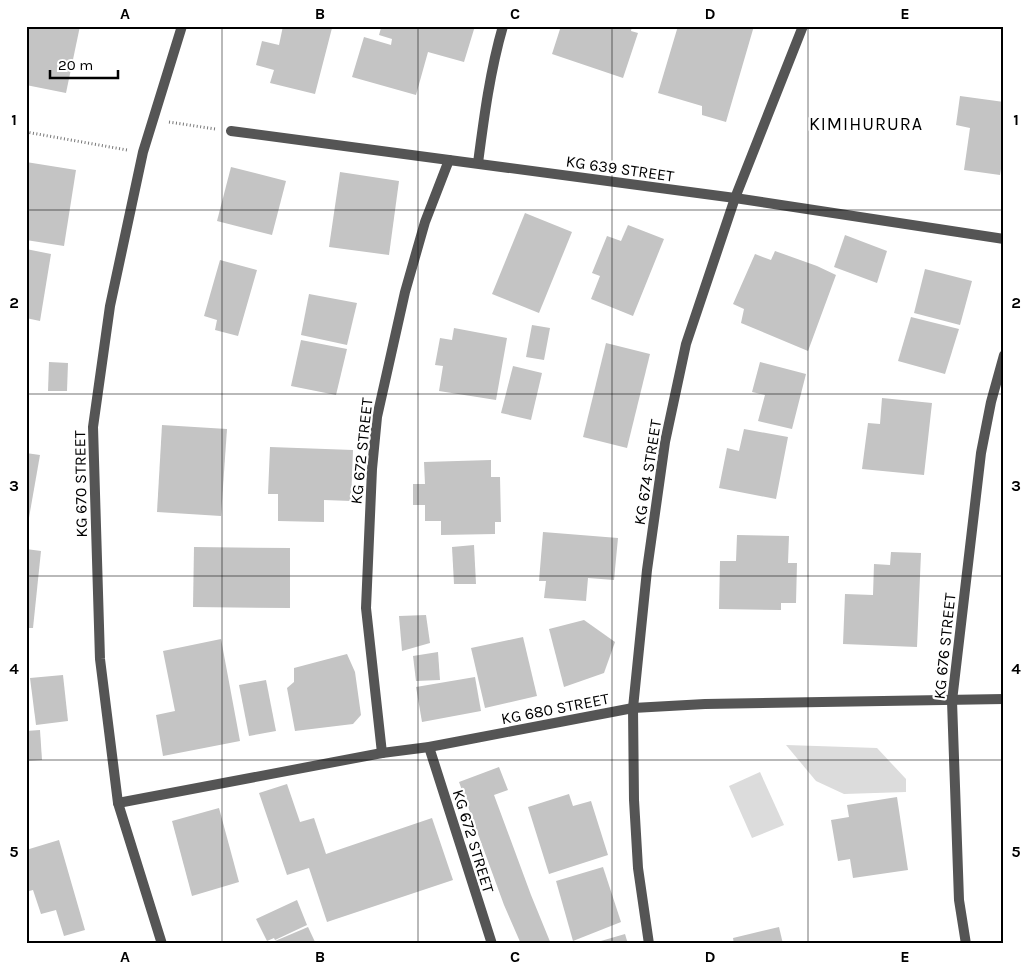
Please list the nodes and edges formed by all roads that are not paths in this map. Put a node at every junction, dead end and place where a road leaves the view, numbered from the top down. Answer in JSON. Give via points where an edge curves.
{"nodes":[{"id":1,"x":182,"y":26,"type":"edge"},
{"id":2,"x":502,"y":26,"type":"edge"},
{"id":3,"x":803,"y":26,"type":"edge"},
{"id":4,"x":230,"y":131,"type":"road end"},
{"id":5,"x":449,"y":160,"type":"junction"},
{"id":6,"x":478,"y":163,"type":"junction"},
{"id":7,"x":735,"y":198,"type":"junction"},
{"id":8,"x":1004,"y":239,"type":"edge"},
{"id":9,"x":1004,"y":355,"type":"edge"},
{"id":10,"x":1004,"y":699,"type":"edge"},
{"id":11,"x":952,"y":701,"type":"junction"},
{"id":12,"x":633,"y":708,"type":"junction"},
{"id":13,"x":429,"y":747,"type":"junction"},
{"id":14,"x":382,"y":753,"type":"junction"},
{"id":15,"x":118,"y":803,"type":"junction"},
{"id":16,"x":162,"y":944,"type":"edge"},
{"id":17,"x":492,"y":944,"type":"edge"},
{"id":18,"x":649,"y":944,"type":"edge"},
{"id":19,"x":966,"y":944,"type":"edge"}],
"edges":[{"from":1,"to":15,"type":"street","name":"KG 670 STREET","via":[[143,152],[110,306],[93,427],[100,659]]},
{"from":2,"to":6,"type":"street","via":[[488,91]]},
{"from":3,"to":7,"type":"street","name":"KG 674 STREET"},
{"from":4,"to":5,"type":"street","name":"KG 639 STREET"},
{"from":5,"to":6,"type":"street","name":"KG 639 STREET"},
{"from":5,"to":14,"type":"street","name":"KG 672 STREET","via":[[425,222],[405,292],[376,425],[366,608]]},
{"from":6,"to":7,"type":"street","name":"KG 639 STREET"},
{"from":7,"to":8,"type":"street","name":"KG 639 STREET"},
{"from":7,"to":12,"type":"street","name":"KG 674 STREET","via":[[686,344],[665,442],[647,570]]},
{"from":9,"to":11,"type":"street","name":"KG 676 STREET","via":[[981,453]]},
{"from":10,"to":11,"type":"street","name":"KG 680 STREET"},
{"from":11,"to":12,"type":"street","name":"KG 680 STREET"},
{"from":11,"to":19,"type":"street","name":"KG 676 STREET","via":[[959,900]]},
{"from":12,"to":13,"type":"street","name":"KG 680 STREET"},
{"from":12,"to":18,"type":"street","name":"KG 674 STREET","via":[[638,868]]},
{"from":13,"to":14,"type":"street","name":"KG 680 STREET"},
{"from":13,"to":17,"type":"street","name":"KG 672 STREET"},
{"from":14,"to":15,"type":"street","name":"KG 680 STREET"},
{"from":15,"to":16,"type":"street","name":"KG 670 STREET"}]}
